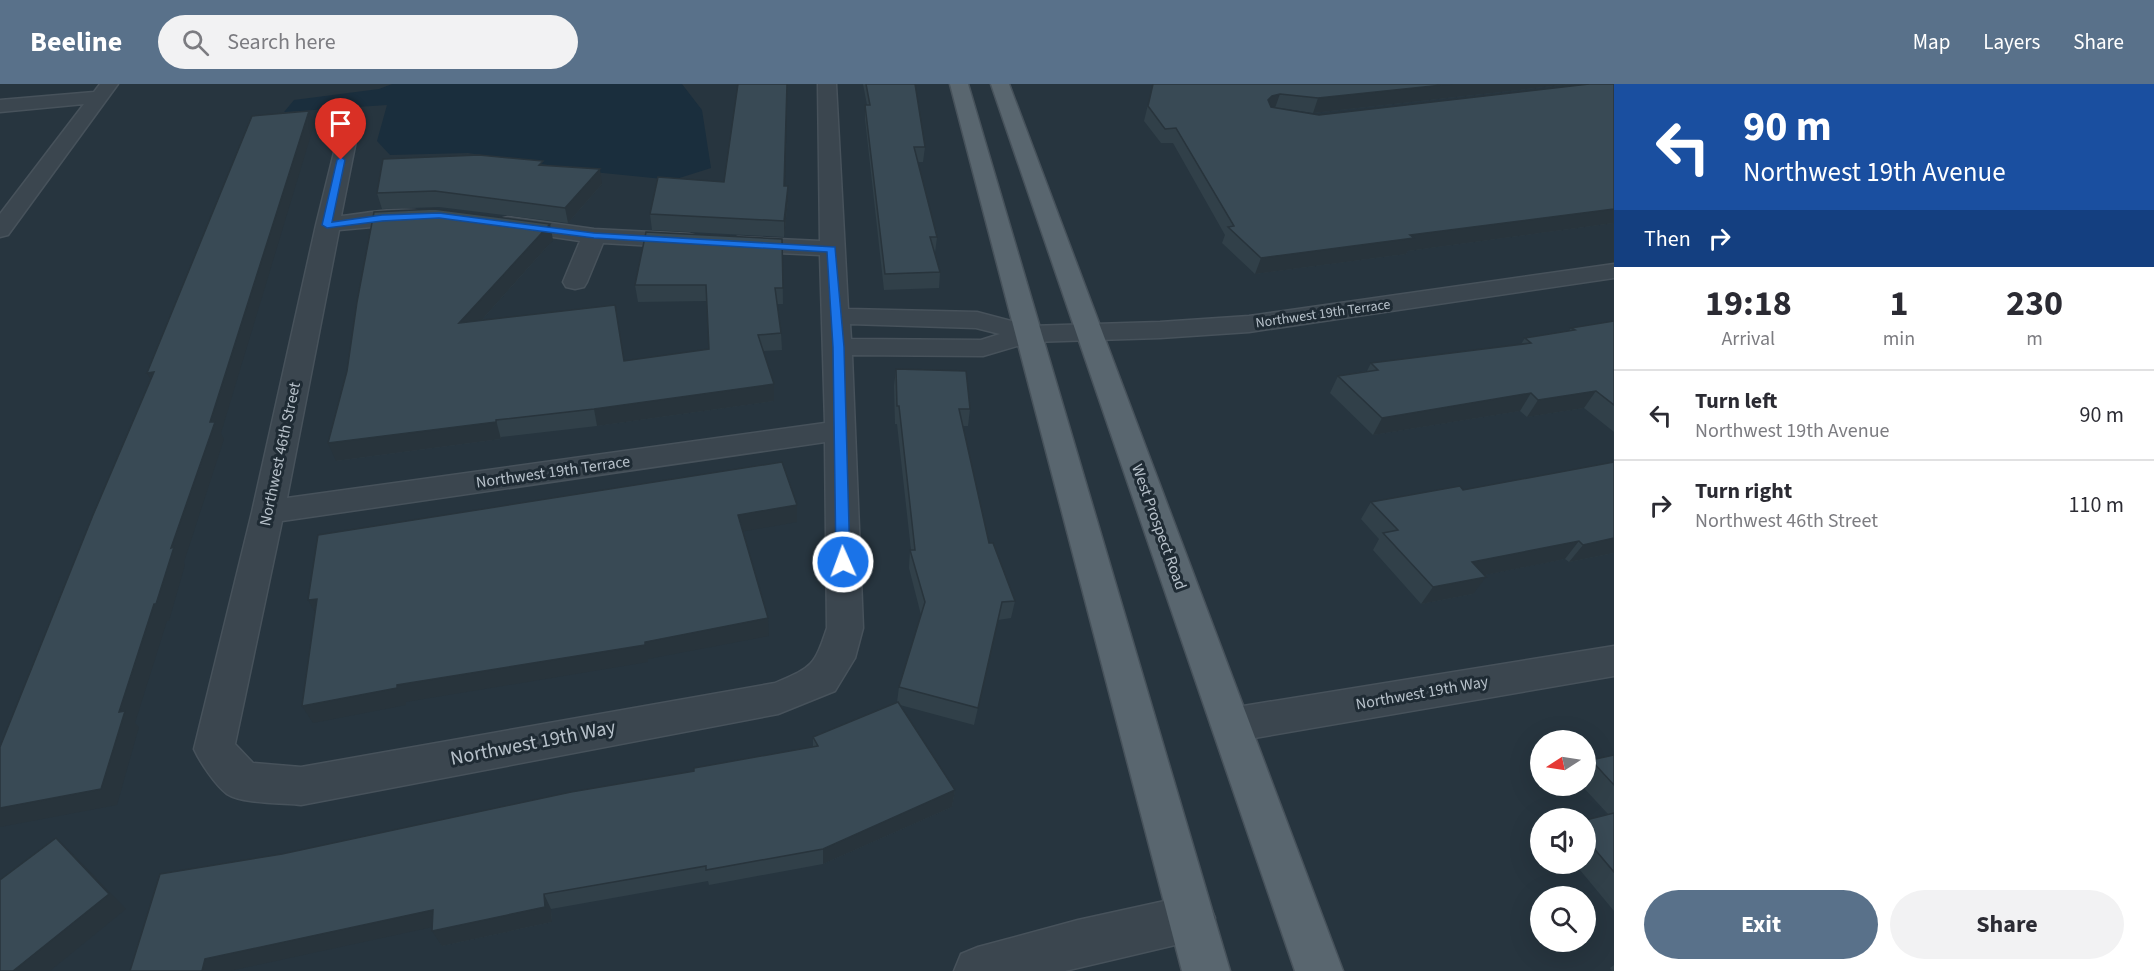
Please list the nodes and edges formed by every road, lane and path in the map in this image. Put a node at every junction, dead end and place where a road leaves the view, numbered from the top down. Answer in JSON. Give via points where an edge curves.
{"nodes":[{"id":1,"x":827,"y":84,"type":"edge"},
{"id":2,"x":959,"y":84,"type":"edge"},
{"id":3,"x":1000,"y":84,"type":"edge"},
{"id":4,"x":104,"y":90,"type":"edge"},
{"id":5,"x":0,"y":106,"type":"edge"},
{"id":6,"x":351,"y":116,"type":"dead end"},
{"id":7,"x":439,"y":216,"type":"edge"},
{"id":8,"x":487,"y":222,"type":"edge"},
{"id":9,"x":327,"y":225,"type":"junction"},
{"id":10,"x":0,"y":230,"type":"edge"},
{"id":11,"x":594,"y":236,"type":"junction"},
{"id":12,"x":832,"y":249,"type":"junction"},
{"id":13,"x":1614,"y":271,"type":"edge"},
{"id":14,"x":574,"y":282,"type":"dead end"},
{"id":15,"x":836,"y":316,"type":"junction"},
{"id":16,"x":1089,"y":333,"type":"junction"},
{"id":17,"x":1029,"y":334,"type":"junction"},
{"id":18,"x":838,"y":347,"type":"junction"},
{"id":19,"x":839,"y":431,"type":"junction"},
{"id":20,"x":268,"y":512,"type":"junction"},
{"id":21,"x":1614,"y":661,"type":"edge"},
{"id":22,"x":1231,"y":726,"type":"junction"},
{"id":23,"x":242,"y":782,"type":"joint"},
{"id":24,"x":1192,"y":918,"type":"junction"},
{"id":25,"x":978,"y":971,"type":"edge"},
{"id":26,"x":1206,"y":971,"type":"edge"},
{"id":27,"x":1319,"y":971,"type":"edge"}],
"edges":[{"from":1,"to":12,"type":"street"},
{"from":2,"to":17,"type":"main road"},
{"from":3,"to":16,"type":"main road","name":"West Prospect Road"},
{"from":4,"to":5,"type":"street"},
{"from":4,"to":10,"type":"street"},
{"from":6,"to":9,"type":"street","name":"Northwest 46th Street"},
{"from":7,"to":9,"type":"street"},
{"from":8,"to":11,"type":"street"},
{"from":9,"to":20,"type":"street","name":"Northwest 46th Street"},
{"from":11,"to":12,"type":"street"},
{"from":11,"to":14,"type":"street"},
{"from":12,"to":15,"type":"street"},
{"from":13,"to":16,"type":"street","name":"Northwest 19th Terrace","via":[[1249,324]]},
{"from":15,"to":17,"type":"street","name":"Northwest 19th Terrace","via":[[977,320]]},
{"from":15,"to":18,"type":"street"},
{"from":16,"to":17,"type":"street","name":"Northwest 19th Terrace"},
{"from":16,"to":22,"type":"main road","name":"West Prospect Road"},
{"from":17,"to":18,"type":"street","name":"Northwest 19th Terrace","via":[[983,348]]},
{"from":17,"to":24,"type":"main road"},
{"from":18,"to":19,"type":"street"},
{"from":19,"to":20,"type":"street","name":"Northwest 19th Terrace"},
{"from":19,"to":23,"type":"street","name":"Northwest 19th Way","via":[[845,628],[836,658],[822,680],[778,698],[301,786]]},
{"from":20,"to":23,"type":"street","name":"Northwest 46th Street","via":[[214,749]]},
{"from":21,"to":22,"type":"street","name":"Northwest 19th Way"},
{"from":22,"to":27,"type":"main road","name":"West Prospect Road"},
{"from":24,"to":25,"type":"street"},
{"from":24,"to":26,"type":"main road"}]}
